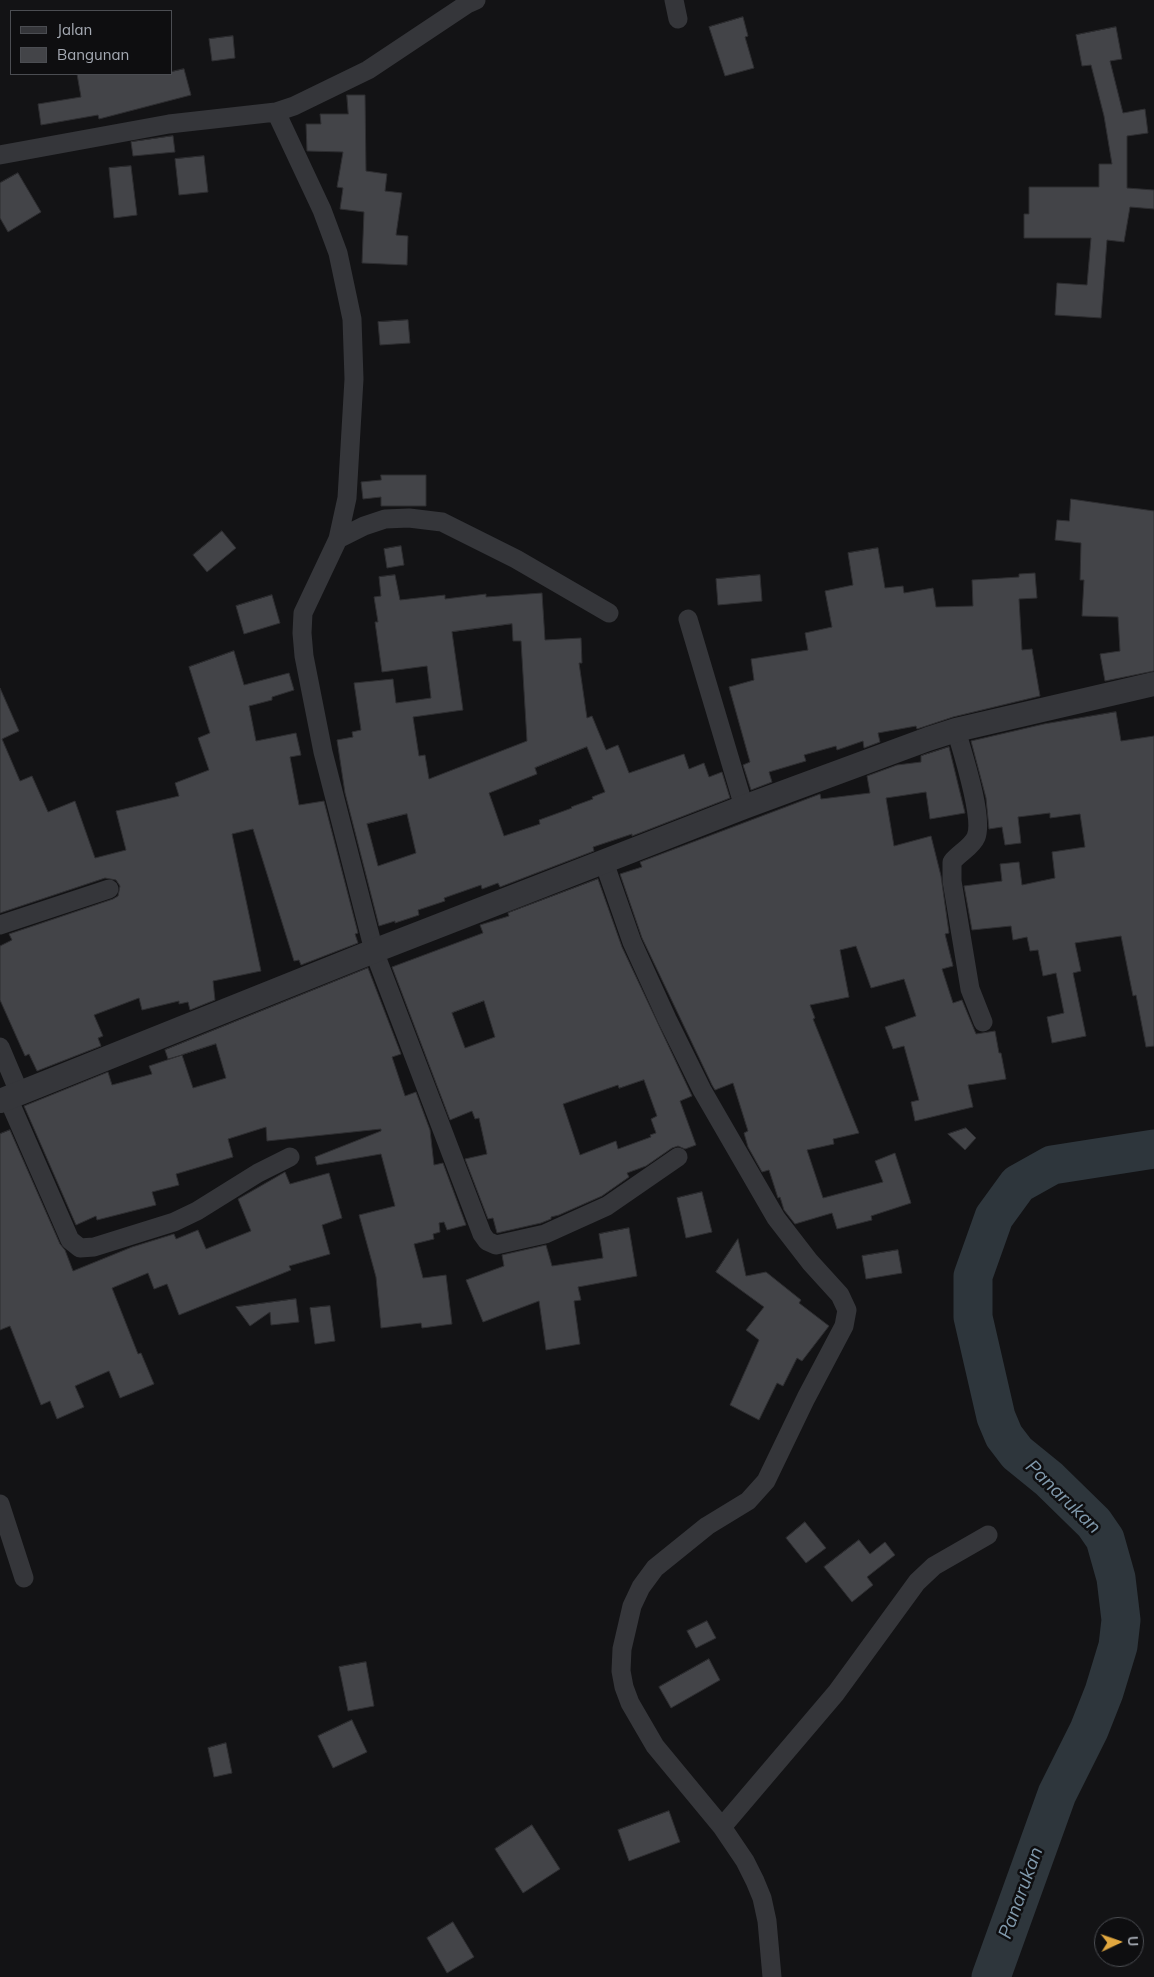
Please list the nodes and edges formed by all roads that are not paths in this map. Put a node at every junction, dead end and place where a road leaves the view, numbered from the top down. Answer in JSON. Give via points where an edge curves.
{"nodes":[{"id":1,"x":476,"y":0,"type":"edge"},
{"id":2,"x":674,"y":0,"type":"edge"},
{"id":3,"x":678,"y":19,"type":"dead end"},
{"id":4,"x":276,"y":112,"type":"junction"},
{"id":5,"x":0,"y":155,"type":"edge"},
{"id":6,"x":338,"y":539,"type":"junction"},
{"id":7,"x":609,"y":613,"type":"dead end"},
{"id":8,"x":688,"y":619,"type":"dead end"},
{"id":9,"x":1154,"y":684,"type":"edge"},
{"id":10,"x":956,"y":730,"type":"junction"},
{"id":11,"x":744,"y":807,"type":"junction"},
{"id":12,"x":604,"y":862,"type":"junction"},
{"id":13,"x":109,"y":889,"type":"dead end"},
{"id":14,"x":0,"y":924,"type":"edge"},
{"id":15,"x":374,"y":952,"type":"junction"},
{"id":16,"x":983,"y":1022,"type":"dead end"},
{"id":17,"x":0,"y":1047,"type":"edge"},
{"id":18,"x":9,"y":1097,"type":"edge"},
{"id":19,"x":290,"y":1157,"type":"dead end"},
{"id":20,"x":678,"y":1158,"type":"dead end"},
{"id":21,"x":0,"y":1504,"type":"edge"},
{"id":22,"x":3,"y":1521,"type":"edge"},
{"id":23,"x":988,"y":1535,"type":"dead end"},
{"id":24,"x":24,"y":1578,"type":"dead end"},
{"id":25,"x":722,"y":1827,"type":"junction"},
{"id":26,"x":772,"y":1977,"type":"edge"}],
"edges":[{"from":1,"to":4,"type":"street","via":[[368,70]]},
{"from":2,"to":3,"type":"street"},
{"from":4,"to":5,"type":"street","via":[[168,124]]},
{"from":4,"to":6,"type":"street","via":[[322,210],[338,253],[352,319],[354,379],[347,498]]},
{"from":6,"to":7,"type":"street","via":[[385,519],[442,522],[516,559]]},
{"from":6,"to":15,"type":"street","via":[[303,613],[304,656],[324,752]]},
{"from":8,"to":11,"type":"street"},
{"from":9,"to":10,"type":"street"},
{"from":10,"to":11,"type":"street"},
{"from":10,"to":16,"type":"street","via":[[978,829],[973,842],[952,862],[952,881],[970,989]]},
{"from":11,"to":12,"type":"street"},
{"from":12,"to":15,"type":"street"},
{"from":12,"to":25,"type":"street","via":[[632,942],[702,1090],[776,1218],[840,1295],[847,1310],[844,1326],[766,1481],[748,1501],[707,1526],[655,1568],[632,1606],[625,1632],[621,1671],[630,1702],[655,1746]]},
{"from":13,"to":14,"type":"street"},
{"from":15,"to":18,"type":"street"},
{"from":15,"to":20,"type":"street","via":[[487,1242],[496,1245],[506,1243],[544,1234],[576,1221],[607,1206]]},
{"from":17,"to":18,"type":"street"},
{"from":18,"to":19,"type":"street","via":[[70,1240],[80,1248],[94,1247],[174,1222]]},
{"from":21,"to":22,"type":"street"},
{"from":22,"to":24,"type":"street"},
{"from":23,"to":25,"type":"street","via":[[934,1566],[917,1582],[836,1694]]},
{"from":25,"to":26,"type":"street","via":[[745,1861],[762,1898]]}]}
